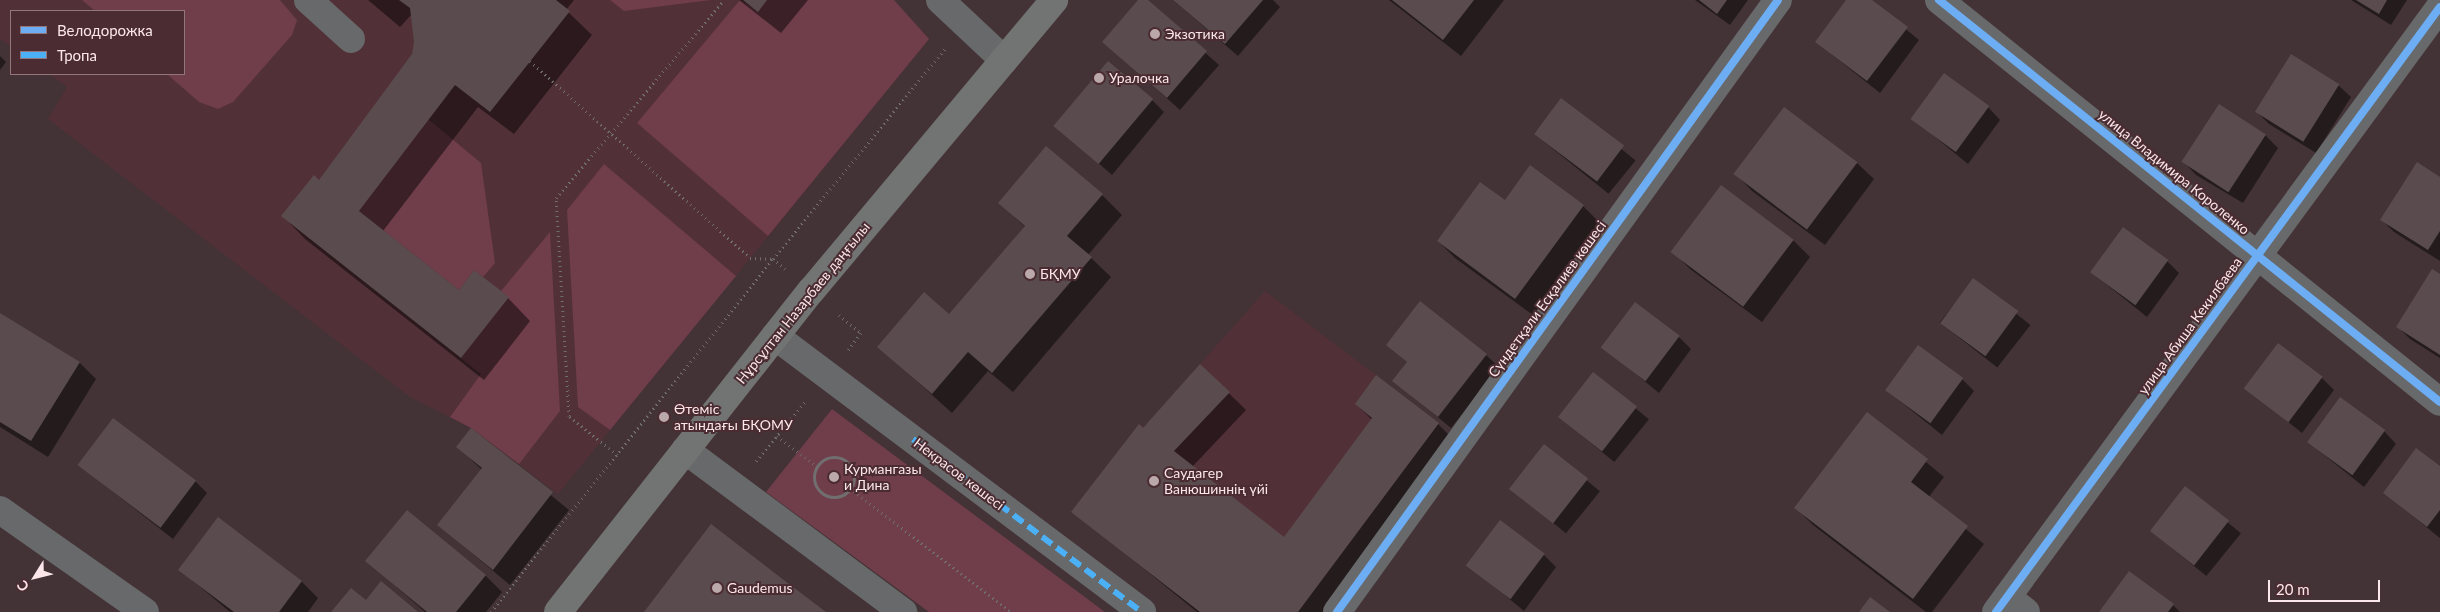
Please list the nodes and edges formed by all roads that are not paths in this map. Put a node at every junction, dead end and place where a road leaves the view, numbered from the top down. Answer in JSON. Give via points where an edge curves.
{"nodes":[{"id":1,"x":308,"y":0,"type":"edge"},
{"id":2,"x":940,"y":0,"type":"edge"},
{"id":3,"x":1054,"y":0,"type":"edge"},
{"id":4,"x":1778,"y":0,"type":"edge"},
{"id":5,"x":1939,"y":0,"type":"edge"},
{"id":6,"x":2440,"y":7,"type":"edge"},
{"id":7,"x":351,"y":39,"type":"dead end"},
{"id":8,"x":1004,"y":60,"type":"junction"},
{"id":9,"x":2258,"y":254,"type":"junction"},
{"id":10,"x":775,"y":336,"type":"junction"},
{"id":11,"x":2440,"y":402,"type":"edge"},
{"id":12,"x":685,"y":450,"type":"junction"},
{"id":13,"x":0,"y":510,"type":"edge"},
{"id":14,"x":2010,"y":607,"type":"edge"},
{"id":15,"x":145,"y":612,"type":"edge"},
{"id":16,"x":558,"y":612,"type":"edge"},
{"id":17,"x":903,"y":612,"type":"edge"},
{"id":18,"x":1142,"y":612,"type":"edge"},
{"id":19,"x":1337,"y":612,"type":"edge"}],
"edges":[{"from":1,"to":7,"type":"street"},
{"from":2,"to":8,"type":"street"},
{"from":3,"to":8,"type":"main road","name":"Нұрсұлтан Назарбаев даңғылы"},
{"from":4,"to":19,"type":"street","name":"Сүндетқали Есқалиев көшесі"},
{"from":5,"to":9,"type":"street","name":"улица Владимира Короленко"},
{"from":6,"to":9,"type":"street","name":"улица Абиша Кекилбаева"},
{"from":8,"to":10,"type":"main road","name":"Нұрсұлтан Назарбаев даңғылы"},
{"from":9,"to":11,"type":"street","name":"улица Владимира Короленко"},
{"from":9,"to":14,"type":"street","name":"улица Абиша Кекилбаева"},
{"from":10,"to":12,"type":"main road","name":"Нұрсұлтан Назарбаев даңғылы"},
{"from":10,"to":18,"type":"street","name":"Некрасов көшесі"},
{"from":12,"to":16,"type":"main road","name":"Нұрсұлтан Назарбаев даңғылы"},
{"from":12,"to":17,"type":"street"},
{"from":13,"to":15,"type":"street"}]}
